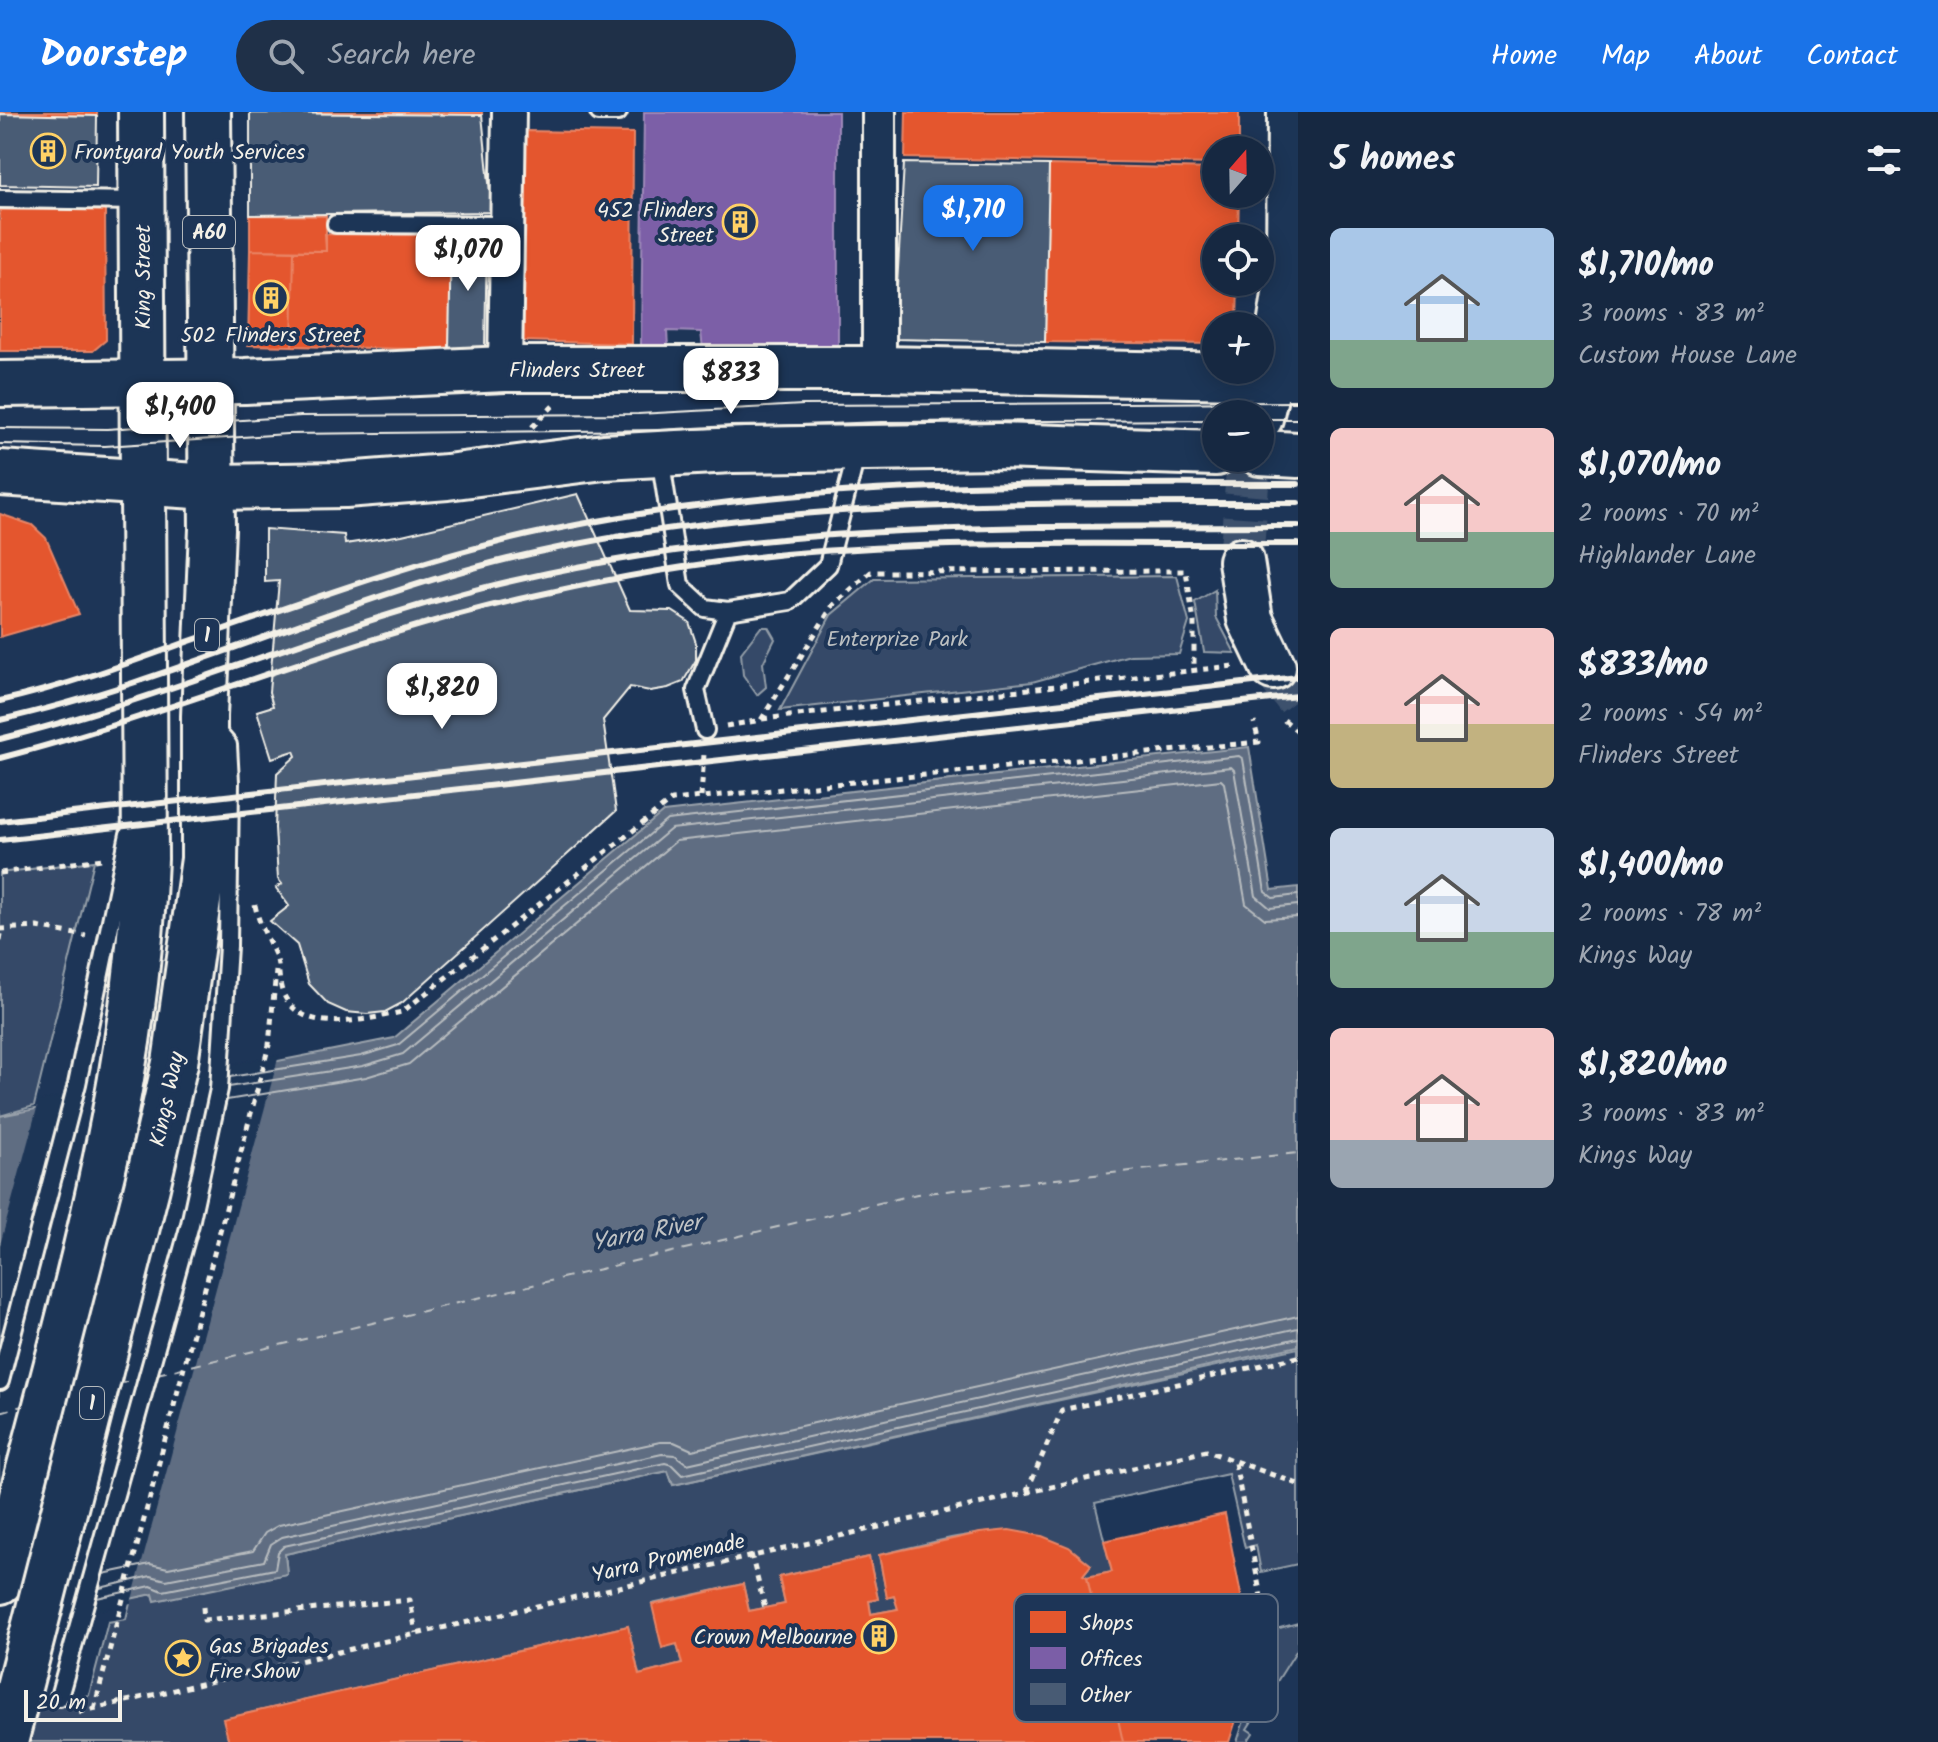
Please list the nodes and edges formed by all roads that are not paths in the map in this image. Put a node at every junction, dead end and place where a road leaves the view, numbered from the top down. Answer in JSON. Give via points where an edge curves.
{"nodes":[{"id":1,"x":141,"y":112,"type":"edge"},
{"id":2,"x":208,"y":112,"type":"edge"},
{"id":3,"x":509,"y":112,"type":"edge"},
{"id":4,"x":599,"y":112,"type":"edge"},
{"id":5,"x":618,"y":112,"type":"edge"},
{"id":6,"x":879,"y":112,"type":"edge"},
{"id":7,"x":1293,"y":140,"type":"edge"},
{"id":8,"x":0,"y":199,"type":"edge"},
{"id":9,"x":142,"y":201,"type":"junction"},
{"id":10,"x":336,"y":224,"type":"dead end"},
{"id":11,"x":509,"y":225,"type":"junction"},
{"id":12,"x":505,"y":369,"type":"junction"},
{"id":13,"x":879,"y":369,"type":"junction"},
{"id":14,"x":1284,"y":377,"type":"edge"},
{"id":15,"x":209,"y":382,"type":"junction"},
{"id":16,"x":142,"y":383,"type":"junction"},
{"id":17,"x":0,"y":384,"type":"edge"},
{"id":18,"x":1271,"y":400,"type":"edge"},
{"id":19,"x":210,"y":439,"type":"joint"},
{"id":20,"x":859,"y":446,"type":"junction"},
{"id":21,"x":659,"y":453,"type":"junction"},
{"id":22,"x":1202,"y":455,"type":"edge"},
{"id":23,"x":1298,"y":455,"type":"edge"},
{"id":24,"x":1274,"y":457,"type":"edge"},
{"id":25,"x":143,"y":462,"type":"junction"},
{"id":26,"x":0,"y":473,"type":"edge"},
{"id":27,"x":211,"y":487,"type":"junction"},
{"id":28,"x":1241,"y":561,"type":"tunnel mouth"},
{"id":29,"x":728,"y":611,"type":"junction"},
{"id":30,"x":1256,"y":666,"type":"tunnel mouth"},
{"id":31,"x":204,"y":716,"type":"junction"},
{"id":32,"x":705,"y":730,"type":"road end"},
{"id":33,"x":144,"y":786,"type":"junction"},
{"id":34,"x":0,"y":1381,"type":"edge"},
{"id":35,"x":0,"y":1581,"type":"edge"},
{"id":36,"x":59,"y":1697,"type":"dead end"},
{"id":37,"x":5,"y":1742,"type":"edge"}],
"edges":[{"from":1,"to":9,"type":"main road","name":"King Street"},
{"from":2,"to":15,"type":"main road","number":"A60"},
{"from":3,"to":11,"type":"street"},
{"from":4,"to":5,"type":"lane"},
{"from":6,"to":13,"type":"street"},
{"from":7,"to":14,"type":"main road"},
{"from":8,"to":9,"type":"lane"},
{"from":9,"to":16,"type":"main road","name":"King Street"},
{"from":10,"to":11,"type":"lane"},
{"from":11,"to":12,"type":"street"},
{"from":12,"to":13,"type":"main road","name":"Flinders Street"},
{"from":12,"to":15,"type":"main road","name":"Flinders Street"},
{"from":13,"to":14,"type":"main road","name":"Flinders Street"},
{"from":14,"to":18,"type":"main road"},
{"from":15,"to":16,"type":"main road","name":"Flinders Street"},
{"from":15,"to":19,"type":"main road","number":"A60"},
{"from":16,"to":17,"type":"main road","name":"Flinders Street"},
{"from":16,"to":25,"type":"main road","name":"King Street"},
{"from":19,"to":27,"type":"main road","name":"Kings Way","number":"1"},
{"from":20,"to":21,"type":"main road"},
{"from":20,"to":22,"type":"main road","via":[[1130,447]]},
{"from":20,"to":29,"type":"lane","via":[[828,565],[790,601]]},
{"from":21,"to":27,"type":"main road","via":[[376,484]]},
{"from":21,"to":29,"type":"lane","via":[[680,585],[705,608]]},
{"from":23,"to":24,"type":"main road"},
{"from":25,"to":26,"type":"main road"},
{"from":25,"to":27,"type":"main road"},
{"from":25,"to":33,"type":"main road"},
{"from":27,"to":31,"type":"main road","name":"Kings Way","number":"1"},
{"from":28,"to":30,"type":"main road"},
{"from":29,"to":32,"type":"lane","via":[[696,690]]},
{"from":31,"to":36,"type":"lane","via":[[228,745],[230,782],[228,946],[214,1118],[190,1224]]},
{"from":31,"to":37,"type":"main road","name":"Kings Way","number":"1","bridge":true,"via":[[204,859],[175,1063]]},
{"from":33,"to":34,"type":"lane","via":[[121,859],[77,1084]]},
{"from":33,"to":35,"type":"main road","number":"1","via":[[126,859],[135,982],[123,1074]]}]}
